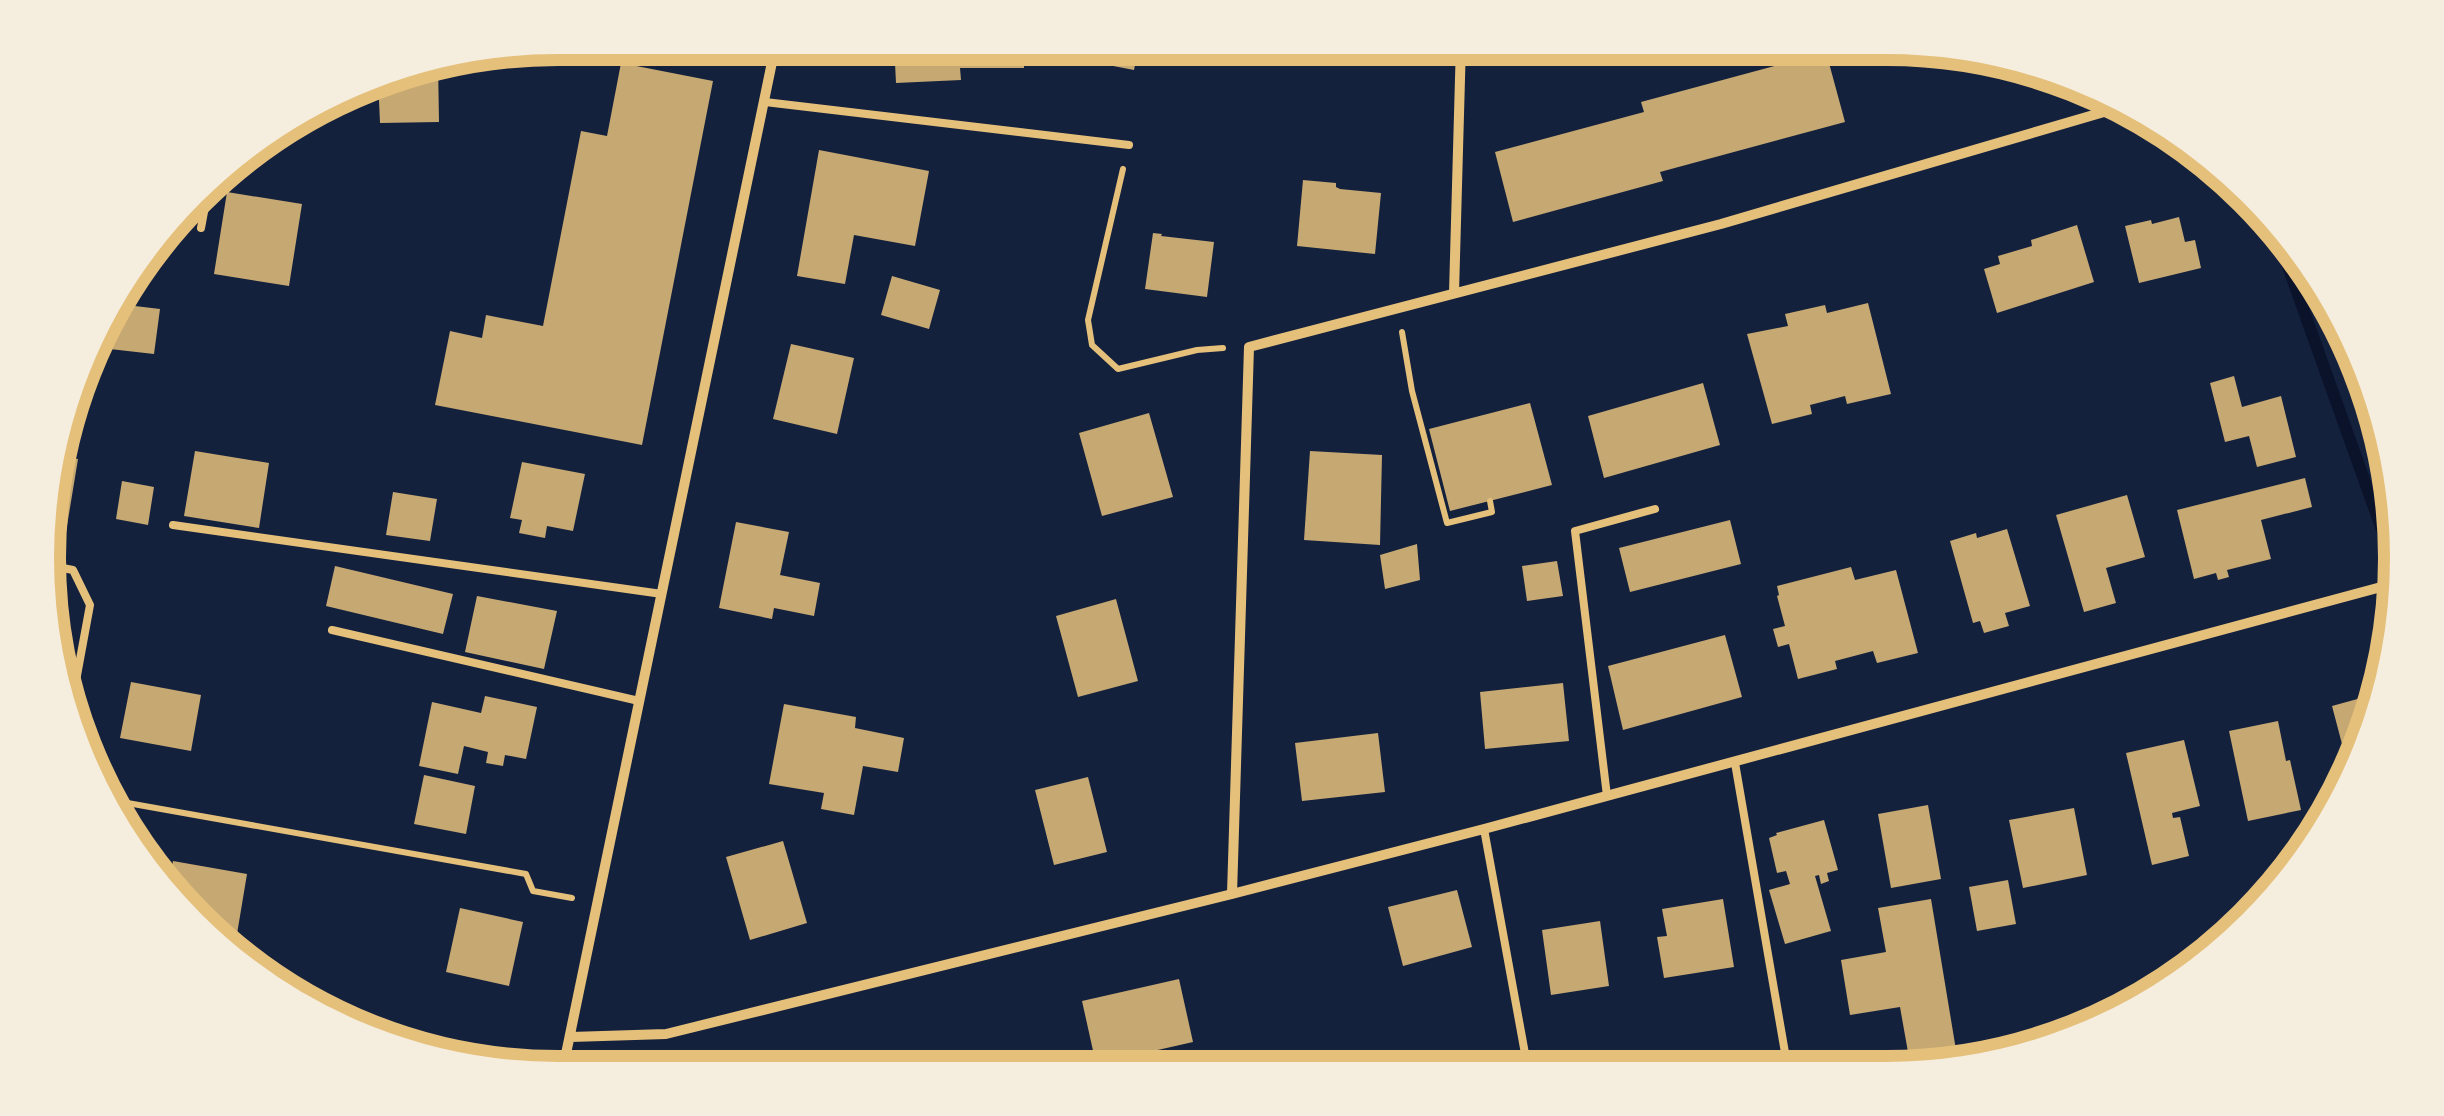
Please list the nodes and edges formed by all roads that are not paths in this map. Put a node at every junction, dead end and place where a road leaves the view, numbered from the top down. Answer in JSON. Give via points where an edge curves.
{"nodes":[{"id":1,"x":773,"y":60,"type":"edge"},
{"id":2,"x":1460,"y":60,"type":"edge"},
{"id":3,"x":765,"y":102,"type":"junction"},
{"id":4,"x":2106,"y":111,"type":"edge"},
{"id":5,"x":1129,"y":145,"type":"road end"},
{"id":6,"x":205,"y":207,"type":"edge"},
{"id":7,"x":201,"y":228,"type":"dead end"},
{"id":8,"x":1454,"y":293,"type":"junction"},
{"id":9,"x":1655,"y":510,"type":"dead end"},
{"id":10,"x":173,"y":524,"type":"dead end"},
{"id":11,"x":60,"y":568,"type":"edge"},
{"id":12,"x":2383,"y":587,"type":"edge"},
{"id":13,"x":662,"y":594,"type":"junction"},
{"id":14,"x":332,"y":630,"type":"dead end"},
{"id":15,"x":76,"y":682,"type":"edge"},
{"id":16,"x":639,"y":701,"type":"junction"},
{"id":17,"x":1735,"y":763,"type":"junction"},
{"id":18,"x":1607,"y":796,"type":"junction"},
{"id":19,"x":1484,"y":829,"type":"junction"},
{"id":20,"x":1232,"y":894,"type":"junction"},
{"id":21,"x":571,"y":1037,"type":"junction"},
{"id":22,"x":566,"y":1056,"type":"edge"},
{"id":23,"x":1525,"y":1056,"type":"edge"},
{"id":24,"x":1786,"y":1056,"type":"edge"}],
"edges":[{"from":1,"to":3,"type":"street"},
{"from":2,"to":8,"type":"street"},
{"from":3,"to":5,"type":"lane"},
{"from":3,"to":13,"type":"street"},
{"from":4,"to":8,"type":"street","via":[[1721,224]]},
{"from":6,"to":7,"type":"lane"},
{"from":8,"to":20,"type":"street","via":[[1250,347]]},
{"from":9,"to":18,"type":"lane","via":[[1576,531]]},
{"from":10,"to":13,"type":"lane"},
{"from":11,"to":15,"type":"lane","via":[[73,570],[90,604]]},
{"from":12,"to":17,"type":"street"},
{"from":13,"to":16,"type":"street"},
{"from":14,"to":16,"type":"lane"},
{"from":16,"to":21,"type":"street"},
{"from":17,"to":18,"type":"street"},
{"from":17,"to":24,"type":"lane"},
{"from":18,"to":19,"type":"street"},
{"from":19,"to":20,"type":"street"},
{"from":19,"to":23,"type":"lane"},
{"from":20,"to":21,"type":"street","via":[[666,1034]]},
{"from":21,"to":22,"type":"street"}]}
